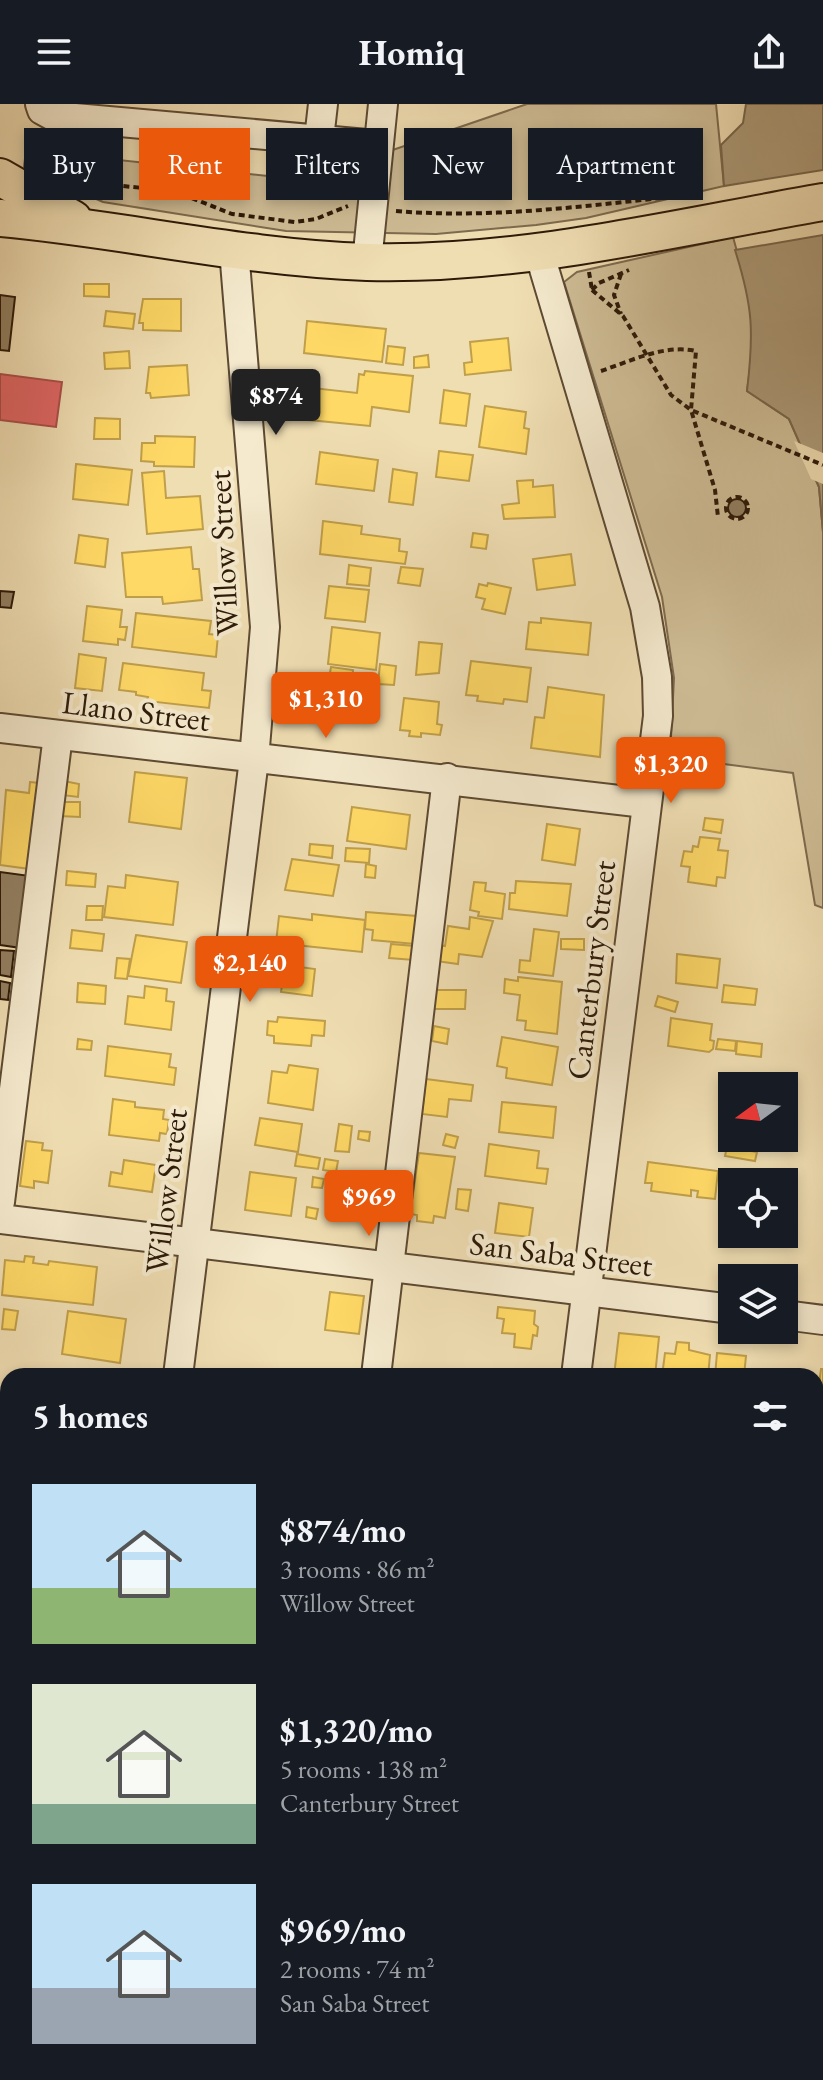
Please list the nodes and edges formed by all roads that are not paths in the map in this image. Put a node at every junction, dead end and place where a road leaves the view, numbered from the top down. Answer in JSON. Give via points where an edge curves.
{"nodes":[{"id":1,"x":40,"y":104,"type":"edge"},
{"id":2,"x":323,"y":104,"type":"edge"},
{"id":3,"x":383,"y":104,"type":"edge"},
{"id":4,"x":320,"y":128,"type":"edge"},
{"id":5,"x":380,"y":128,"type":"edge"},
{"id":6,"x":266,"y":134,"type":"edge"},
{"id":7,"x":0,"y":177,"type":"edge"},
{"id":8,"x":373,"y":200,"type":"edge"},
{"id":9,"x":823,"y":202,"type":"edge"},
{"id":10,"x":0,"y":218,"type":"edge"},
{"id":11,"x":85,"y":225,"type":"junction"},
{"id":12,"x":234,"y":250,"type":"junction"},
{"id":13,"x":539,"y":252,"type":"junction"},
{"id":14,"x":367,"y":262,"type":"junction"},
{"id":15,"x":0,"y":728,"type":"edge"},
{"id":16,"x":58,"y":735,"type":"junction"},
{"id":17,"x":254,"y":759,"type":"junction"},
{"id":18,"x":447,"y":778,"type":"junction"},
{"id":19,"x":645,"y":803,"type":"junction"},
{"id":20,"x":0,"y":1202,"type":"edge"},
{"id":21,"x":0,"y":1219,"type":"edge"},
{"id":22,"x":193,"y":1245,"type":"junction"},
{"id":23,"x":389,"y":1266,"type":"junction"},
{"id":24,"x":586,"y":1292,"type":"junction"},
{"id":25,"x":718,"y":1307,"type":"edge"},
{"id":26,"x":798,"y":1317,"type":"edge"},
{"id":27,"x":823,"y":1320,"type":"edge"},
{"id":28,"x":179,"y":1368,"type":"edge"},
{"id":29,"x":377,"y":1368,"type":"edge"},
{"id":30,"x":577,"y":1368,"type":"edge"}],
"edges":[{"from":1,"to":6,"type":"street","via":[[53,116]]},
{"from":2,"to":4,"type":"street"},
{"from":3,"to":5,"type":"street"},
{"from":7,"to":11,"type":"main road"},
{"from":8,"to":14,"type":"street"},
{"from":9,"to":13,"type":"main road"},
{"from":10,"to":11,"type":"main road"},
{"from":11,"to":12,"type":"main road"},
{"from":12,"to":14,"type":"main road"},
{"from":12,"to":17,"type":"street","name":"Willow Street","via":[[264,599]]},
{"from":13,"to":14,"type":"main road"},
{"from":13,"to":19,"type":"street","name":"Canterbury Street","via":[[653,646],[658,716]]},
{"from":15,"to":16,"type":"street","name":"Llano Street"},
{"from":16,"to":17,"type":"street","name":"Llano Street"},
{"from":16,"to":20,"type":"street"},
{"from":17,"to":18,"type":"street","name":"Llano Street"},
{"from":17,"to":22,"type":"street","name":"Willow Street"},
{"from":18,"to":19,"type":"street","name":"Llano Street"},
{"from":18,"to":23,"type":"street"},
{"from":19,"to":24,"type":"street","name":"Canterbury Street"},
{"from":21,"to":22,"type":"street","name":"San Saba Street"},
{"from":22,"to":23,"type":"street","name":"San Saba Street"},
{"from":22,"to":28,"type":"street","name":"Willow Street"},
{"from":23,"to":24,"type":"street","name":"San Saba Street"},
{"from":23,"to":29,"type":"street"},
{"from":24,"to":25,"type":"street","name":"San Saba Street"},
{"from":24,"to":30,"type":"street","name":"Canterbury Street"},
{"from":26,"to":27,"type":"street"}]}
